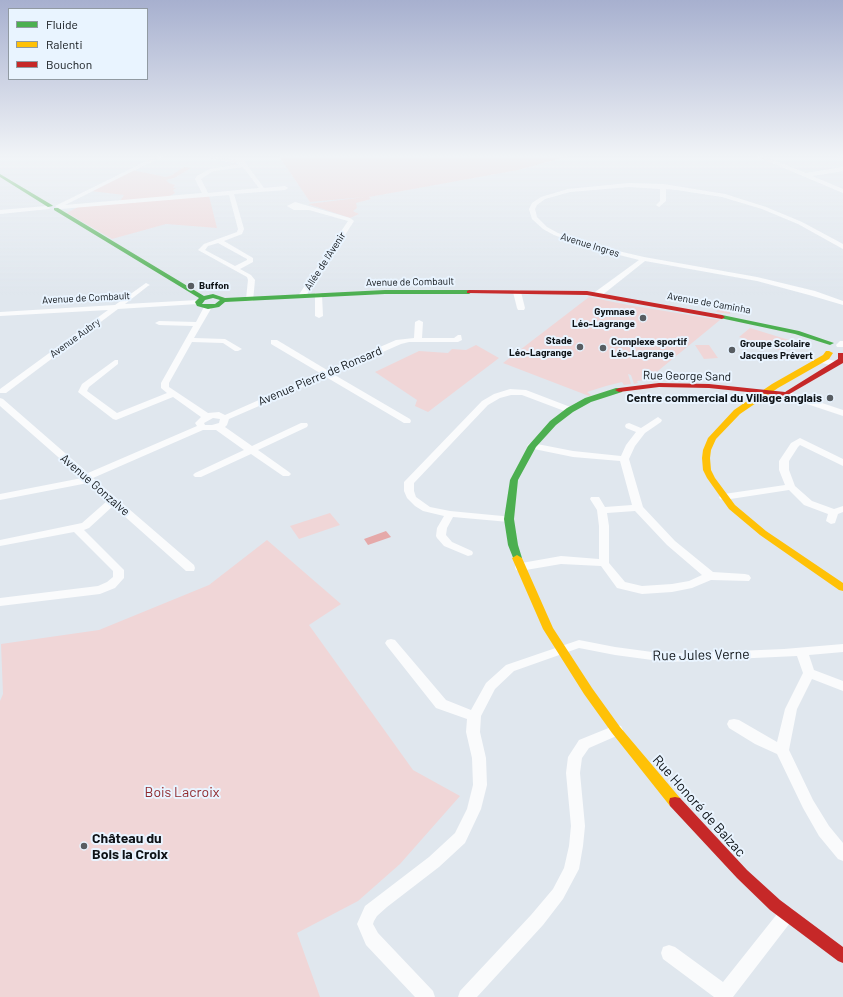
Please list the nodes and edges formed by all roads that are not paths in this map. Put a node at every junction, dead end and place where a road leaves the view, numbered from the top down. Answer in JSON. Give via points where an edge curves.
{"nodes":[{"id":1,"x":46,"y":203,"type":"edge"},
{"id":2,"x":63,"y":203,"type":"edge"},
{"id":3,"x":111,"y":203,"type":"edge"},
{"id":4,"x":234,"y":203,"type":"edge"},
{"id":5,"x":537,"y":203,"type":"edge"},
{"id":6,"x":661,"y":203,"type":"edge"},
{"id":7,"x":750,"y":203,"type":"edge"},
{"id":8,"x":659,"y":205,"type":"dead end"},
{"id":9,"x":54,"y":207,"type":"junction"},
{"id":10,"x":310,"y":208,"type":"dead end"},
{"id":11,"x":0,"y":212,"type":"edge"},
{"id":12,"x":219,"y":241,"type":"junction"},
{"id":13,"x":843,"y":247,"type":"edge"},
{"id":14,"x":644,"y":260,"type":"junction"},
{"id":15,"x":236,"y":268,"type":"junction"},
{"id":16,"x":146,"y":286,"type":"dead end"},
{"id":17,"x":518,"y":292,"type":"junction"},
{"id":18,"x":598,"y":294,"type":"junction"},
{"id":19,"x":318,"y":295,"type":"junction"},
{"id":20,"x":302,"y":296,"type":"junction"},
{"id":21,"x":250,"y":299,"type":"junction"},
{"id":22,"x":200,"y":300,"type":"junction"},
{"id":23,"x":223,"y":300,"type":"junction"},
{"id":24,"x":843,"y":303,"type":"edge"},
{"id":25,"x":117,"y":307,"type":"junction"},
{"id":26,"x":208,"y":307,"type":"junction"},
{"id":27,"x":521,"y":308,"type":"dead end"},
{"id":28,"x":0,"y":314,"type":"edge"},
{"id":29,"x":319,"y":316,"type":"dead end"},
{"id":30,"x":419,"y":322,"type":"dead end"},
{"id":31,"x":159,"y":323,"type":"dead end"},
{"id":32,"x":199,"y":324,"type":"junction"},
{"id":33,"x":458,"y":337,"type":"dead end"},
{"id":34,"x":190,"y":340,"type":"junction"},
{"id":35,"x":418,"y":340,"type":"junction"},
{"id":36,"x":274,"y":342,"type":"dead end"},
{"id":37,"x":826,"y":344,"type":"junction"},
{"id":38,"x":238,"y":349,"type":"dead end"},
{"id":39,"x":842,"y":349,"type":"edge"},
{"id":40,"x":829,"y":353,"type":"junction"},
{"id":41,"x":821,"y":360,"type":"junction"},
{"id":42,"x":115,"y":362,"type":"dead end"},
{"id":43,"x":837,"y":364,"type":"junction"},
{"id":44,"x":801,"y":371,"type":"junction"},
{"id":45,"x":326,"y":374,"type":"junction"},
{"id":46,"x":814,"y":377,"type":"junction"},
{"id":47,"x":768,"y":391,"type":"junction"},
{"id":48,"x":173,"y":394,"type":"junction"},
{"id":49,"x":786,"y":394,"type":"junction"},
{"id":50,"x":1,"y":395,"type":"edge"},
{"id":51,"x":570,"y":410,"type":"junction"},
{"id":52,"x":843,"y":413,"type":"edge"},
{"id":53,"x":206,"y":416,"type":"junction"},
{"id":54,"x":224,"y":418,"type":"junction"},
{"id":55,"x":658,"y":420,"type":"dead end"},
{"id":56,"x":407,"y":421,"type":"dead end"},
{"id":57,"x":304,"y":425,"type":"dead end"},
{"id":58,"x":629,"y":426,"type":"dead end"},
{"id":59,"x":202,"y":427,"type":"junction"},
{"id":60,"x":218,"y":427,"type":"junction"},
{"id":61,"x":642,"y":431,"type":"junction"},
{"id":62,"x":532,"y":446,"type":"junction"},
{"id":63,"x":251,"y":450,"type":"junction"},
{"id":64,"x":624,"y":459,"type":"junction"},
{"id":65,"x":843,"y":463,"type":"edge"},
{"id":66,"x":286,"y":474,"type":"dead end"},
{"id":67,"x":198,"y":475,"type":"dead end"},
{"id":68,"x":88,"y":478,"type":"junction"},
{"id":69,"x":791,"y":487,"type":"junction"},
{"id":70,"x":724,"y":497,"type":"junction"},
{"id":71,"x":0,"y":498,"type":"edge"},
{"id":72,"x":595,"y":499,"type":"dead end"},
{"id":73,"x":113,"y":501,"type":"junction"},
{"id":74,"x":638,"y":508,"type":"junction"},
{"id":75,"x":602,"y":510,"type":"junction"},
{"id":76,"x":450,"y":514,"type":"junction"},
{"id":77,"x":836,"y":514,"type":"edge"},
{"id":78,"x":509,"y":519,"type":"junction"},
{"id":79,"x":76,"y":528,"type":"junction"},
{"id":80,"x":0,"y":543,"type":"edge"},
{"id":81,"x":468,"y":553,"type":"dead end"},
{"id":82,"x":604,"y":562,"type":"junction"},
{"id":83,"x":520,"y":567,"type":"junction"},
{"id":84,"x":190,"y":568,"type":"dead end"},
{"id":85,"x":710,"y":576,"type":"junction"},
{"id":86,"x":745,"y":578,"type":"dead end"},
{"id":87,"x":843,"y":588,"type":"edge"},
{"id":88,"x":0,"y":602,"type":"edge"},
{"id":89,"x":391,"y":643,"type":"dead end"},
{"id":90,"x":843,"y":648,"type":"edge"},
{"id":91,"x":561,"y":650,"type":"junction"},
{"id":92,"x":802,"y":652,"type":"junction"},
{"id":93,"x":809,"y":673,"type":"junction"},
{"id":94,"x":843,"y":686,"type":"edge"},
{"id":95,"x":474,"y":716,"type":"junction"},
{"id":96,"x":734,"y":724,"type":"dead end"},
{"id":97,"x":616,"y":730,"type":"junction"},
{"id":98,"x":782,"y":750,"type":"junction"},
{"id":99,"x":843,"y":854,"type":"edge"},
{"id":100,"x":787,"y":914,"type":"junction"},
{"id":101,"x":669,"y":953,"type":"dead end"},
{"id":102,"x":843,"y":956,"type":"edge"},
{"id":103,"x":723,"y":995,"type":"edge"},
{"id":104,"x":427,"y":997,"type":"edge"},
{"id":105,"x":466,"y":997,"type":"edge"}],
"edges":[{"from":1,"to":9,"type":"street"},
{"from":2,"to":9,"type":"street"},
{"from":3,"to":9,"type":"street"},
{"from":4,"to":12,"type":"street","via":[[240,233]]},
{"from":5,"to":14,"type":"street","name":"Avenue Ingres","via":[[532,207],[536,221],[556,234],[597,249]]},
{"from":6,"to":8,"type":"street"},
{"from":7,"to":13,"type":"street","name":"Avenue Ingres","via":[[800,223]]},
{"from":9,"to":11,"type":"street"},
{"from":9,"to":22,"type":"street"},
{"from":10,"to":20,"type":"street","name":"Allée de l'Avenir","via":[[351,221]]},
{"from":12,"to":15,"type":"street","via":[[250,258],[251,261]]},
{"from":12,"to":15,"type":"street","via":[[206,245],[201,250]]},
{"from":14,"to":18,"type":"street"},
{"from":14,"to":24,"type":"street","name":"Avenue Ingres","via":[[757,279]]},
{"from":15,"to":21,"type":"street","via":[[252,280]]},
{"from":16,"to":25,"type":"street","name":"Avenue Aubry"},
{"from":17,"to":18,"type":"street","name":"Avenue de Combault"},
{"from":17,"to":19,"type":"street","name":"Avenue de Combault"},
{"from":17,"to":27,"type":"street"},
{"from":18,"to":37,"type":"street","name":"Avenue de Caminha","via":[[748,321],[815,338]]},
{"from":19,"to":20,"type":"street","name":"Avenue de Combault"},
{"from":19,"to":29,"type":"street"},
{"from":20,"to":21,"type":"street","name":"Avenue de Combault"},
{"from":21,"to":23,"type":"street","name":"Avenue de Combault"},
{"from":22,"to":23,"type":"street","via":[[217,296]]},
{"from":22,"to":25,"type":"street","name":"Avenue de Combault"},
{"from":22,"to":26,"type":"street","via":[[199,305]]},
{"from":23,"to":26,"type":"street","via":[[220,304]]},
{"from":25,"to":28,"type":"street","name":"Avenue de Combault"},
{"from":25,"to":50,"type":"street","name":"Avenue Aubry"},
{"from":26,"to":32,"type":"street"},
{"from":30,"to":35,"type":"street"},
{"from":31,"to":32,"type":"street"},
{"from":32,"to":34,"type":"street"},
{"from":33,"to":35,"type":"street","name":"Avenue Pierre de Ronsard","via":[[458,340]]},
{"from":34,"to":38,"type":"street","via":[[225,341]]},
{"from":34,"to":48,"type":"street","via":[[165,383],[165,388]]},
{"from":35,"to":45,"type":"street","name":"Avenue Pierre de Ronsard","via":[[400,342]]},
{"from":36,"to":45,"type":"street"},
{"from":37,"to":39,"type":"street"},
{"from":37,"to":40,"type":"street","name":"Avenue de Caminha","via":[[821,348]]},
{"from":39,"to":40,"type":"street"},
{"from":39,"to":43,"type":"street","via":[[842,360]]},
{"from":40,"to":41,"type":"street"},
{"from":41,"to":43,"type":"street"},
{"from":41,"to":44,"type":"street"},
{"from":42,"to":48,"type":"street","via":[[85,386],[82,392],[116,417]]},
{"from":43,"to":46,"type":"street"},
{"from":44,"to":46,"type":"street","via":[[804,375]]},
{"from":44,"to":47,"type":"street"},
{"from":45,"to":54,"type":"street","name":"Avenue Pierre de Ronsard"},
{"from":45,"to":56,"type":"street"},
{"from":46,"to":49,"type":"street"},
{"from":47,"to":49,"type":"street","name":"Rue George Sand"},
{"from":47,"to":51,"type":"street","name":"Rue George Sand","via":[[689,386],[635,387],[607,392]]},
{"from":47,"to":70,"type":"street","via":[[735,414],[709,444],[706,454],[707,470]]},
{"from":48,"to":53,"type":"street"},
{"from":49,"to":52,"type":"street"},
{"from":50,"to":68,"type":"street","name":"Avenue Gonzalve"},
{"from":51,"to":62,"type":"street","name":"Rue George Sand","via":[[553,423]]},
{"from":51,"to":76,"type":"street","via":[[523,392],[510,392],[485,403],[409,482],[412,498],[419,504],[427,509]]},
{"from":53,"to":54,"type":"street","via":[[219,415]]},
{"from":53,"to":59,"type":"street","via":[[199,423]]},
{"from":54,"to":60,"type":"street","via":[[223,424]]},
{"from":55,"to":61,"type":"street"},
{"from":57,"to":63,"type":"street"},
{"from":58,"to":61,"type":"street"},
{"from":59,"to":60,"type":"street"},
{"from":59,"to":68,"type":"street"},
{"from":60,"to":63,"type":"street"},
{"from":61,"to":64,"type":"street"},
{"from":62,"to":64,"type":"street","via":[[574,454]]},
{"from":62,"to":78,"type":"street","name":"Rue George Sand","via":[[514,480]]},
{"from":63,"to":66,"type":"street"},
{"from":63,"to":67,"type":"street"},
{"from":64,"to":74,"type":"street"},
{"from":65,"to":69,"type":"street","via":[[800,441],[794,445],[784,461],[784,470]]},
{"from":68,"to":71,"type":"street"},
{"from":68,"to":73,"type":"street","name":"Avenue Gonzalve"},
{"from":69,"to":70,"type":"street"},
{"from":69,"to":77,"type":"street","via":[[808,503]]},
{"from":70,"to":87,"type":"street","via":[[755,527]]},
{"from":72,"to":75,"type":"street"},
{"from":73,"to":79,"type":"street","via":[[86,526]]},
{"from":73,"to":84,"type":"street","name":"Avenue Gonzalve"},
{"from":74,"to":75,"type":"street"},
{"from":74,"to":85,"type":"street","via":[[671,543]]},
{"from":75,"to":82,"type":"street"},
{"from":76,"to":78,"type":"street"},
{"from":76,"to":81,"type":"street","via":[[442,528],[441,536],[448,544]]},
{"from":78,"to":83,"type":"street","name":"Rue George Sand","via":[[513,546]]},
{"from":79,"to":80,"type":"street"},
{"from":79,"to":88,"type":"street","via":[[119,570],[118,578],[114,582],[100,590]]},
{"from":82,"to":83,"type":"street","via":[[562,560]]},
{"from":82,"to":85,"type":"street","via":[[621,585],[642,590],[679,587]]},
{"from":83,"to":91,"type":"street","name":"Rue George Sand"},
{"from":85,"to":86,"type":"street"},
{"from":89,"to":95,"type":"street","via":[[441,704]]},
{"from":90,"to":92,"type":"street","name":"Rue Jules Verne"},
{"from":91,"to":92,"type":"street","name":"Rue Jules Verne","via":[[579,644],[667,658]]},
{"from":91,"to":95,"type":"street","name":"Rue Jules Verne","via":[[510,668],[490,686]]},
{"from":91,"to":97,"type":"street","name":"Rue Honoré de Balzac"},
{"from":92,"to":93,"type":"street"},
{"from":93,"to":94,"type":"street"},
{"from":93,"to":98,"type":"street","via":[[791,709]]},
{"from":95,"to":104,"type":"street","via":[[473,732],[479,758],[480,785],[474,809],[460,838],[434,862],[381,902],[366,918],[365,924],[372,939]]},
{"from":96,"to":98,"type":"street"},
{"from":97,"to":100,"type":"street","name":"Rue Honoré de Balzac","via":[[686,815],[742,874]]},
{"from":97,"to":105,"type":"street","via":[[584,744],[575,757],[573,773],[578,826],[576,846],[571,869],[558,894]]},
{"from":98,"to":99,"type":"street","via":[[808,804],[824,831]]},
{"from":100,"to":102,"type":"street","name":"Rue Honoré de Balzac"},
{"from":100,"to":103,"type":"street"},
{"from":101,"to":103,"type":"street"}]}
